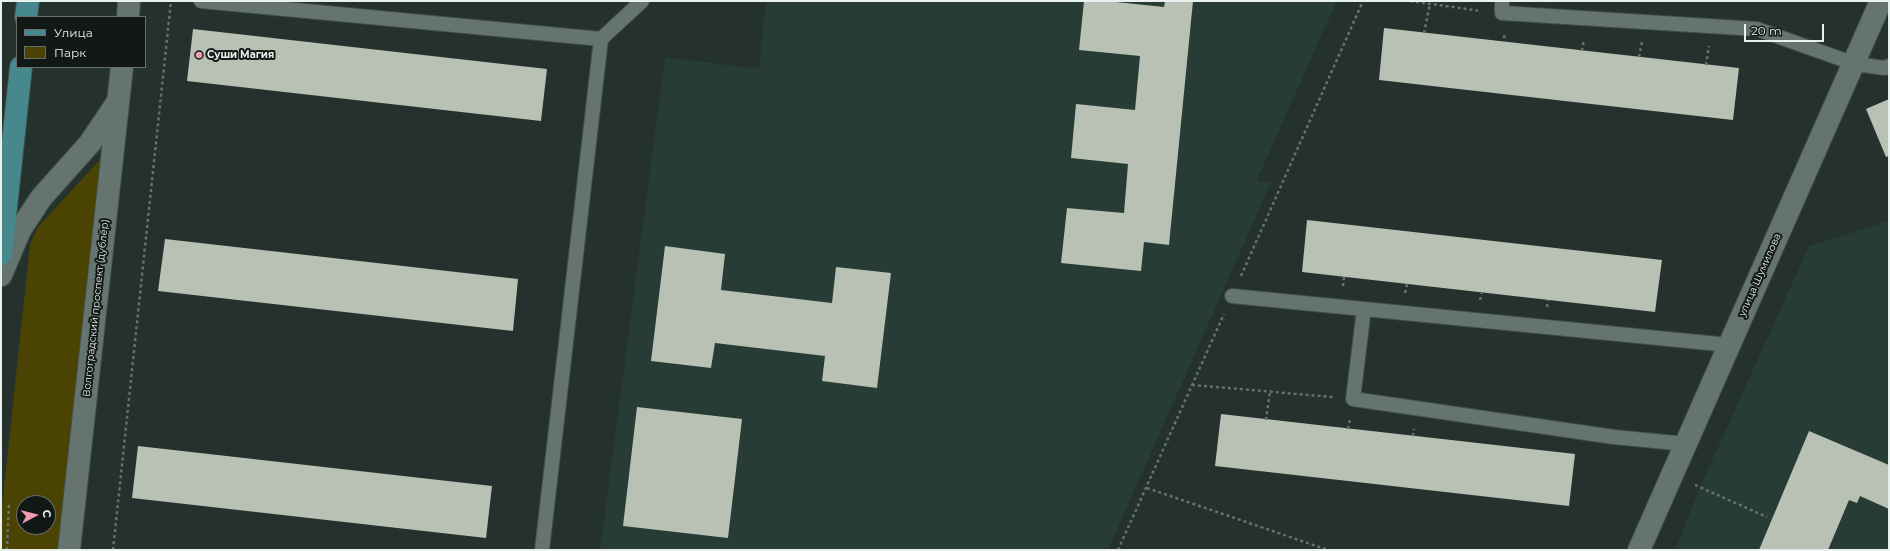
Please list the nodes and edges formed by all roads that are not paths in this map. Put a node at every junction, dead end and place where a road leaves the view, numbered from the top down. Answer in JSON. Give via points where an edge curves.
{"nodes":[{"id":1,"x":28,"y":1,"type":"edge"},
{"id":2,"x":129,"y":1,"type":"edge"},
{"id":3,"x":201,"y":1,"type":"edge"},
{"id":4,"x":642,"y":1,"type":"edge"},
{"id":5,"x":1881,"y":1,"type":"edge"},
{"id":6,"x":1502,"y":7,"type":"edge"},
{"id":7,"x":26,"y":16,"type":"edge"},
{"id":8,"x":128,"y":16,"type":"edge"},
{"id":9,"x":601,"y":40,"type":"junction"},
{"id":10,"x":1855,"y":64,"type":"junction"},
{"id":11,"x":1889,"y":66,"type":"edge"},
{"id":12,"x":21,"y":68,"type":"edge"},
{"id":13,"x":122,"y":68,"type":"edge"},
{"id":14,"x":119,"y":100,"type":"junction"},
{"id":15,"x":1,"y":254,"type":"edge"},
{"id":16,"x":1,"y":275,"type":"edge"},
{"id":17,"x":1232,"y":296,"type":"dead end"},
{"id":18,"x":1364,"y":309,"type":"junction"},
{"id":19,"x":1729,"y":345,"type":"junction"},
{"id":20,"x":1686,"y":444,"type":"junction"},
{"id":21,"x":69,"y":550,"type":"edge"},
{"id":22,"x":542,"y":550,"type":"edge"},
{"id":23,"x":1639,"y":550,"type":"edge"}],
"edges":[{"from":1,"to":7,"type":"main road"},
{"from":2,"to":8,"type":"street"},
{"from":3,"to":9,"type":"lane"},
{"from":4,"to":9,"type":"lane"},
{"from":5,"to":10,"type":"street","name":"улица Шумилова"},
{"from":6,"to":10,"type":"lane","via":[[1757,29]]},
{"from":9,"to":22,"type":"lane"},
{"from":10,"to":11,"type":"lane","via":[[1885,68]]},
{"from":10,"to":19,"type":"street","name":"улица Шумилова"},
{"from":12,"to":15,"type":"main road"},
{"from":13,"to":14,"type":"street","name":"Волгоградский проспект (дублёр)"},
{"from":14,"to":16,"type":"street","via":[[90,143],[41,198],[20,230]]},
{"from":14,"to":21,"type":"street","name":"Волгоградский проспект (дублёр)"},
{"from":17,"to":18,"type":"lane"},
{"from":18,"to":19,"type":"lane"},
{"from":18,"to":20,"type":"lane","via":[[1353,399],[1614,437]]},
{"from":19,"to":20,"type":"street","name":"улица Шумилова"},
{"from":20,"to":23,"type":"street","name":"улица Шумилова"}]}
